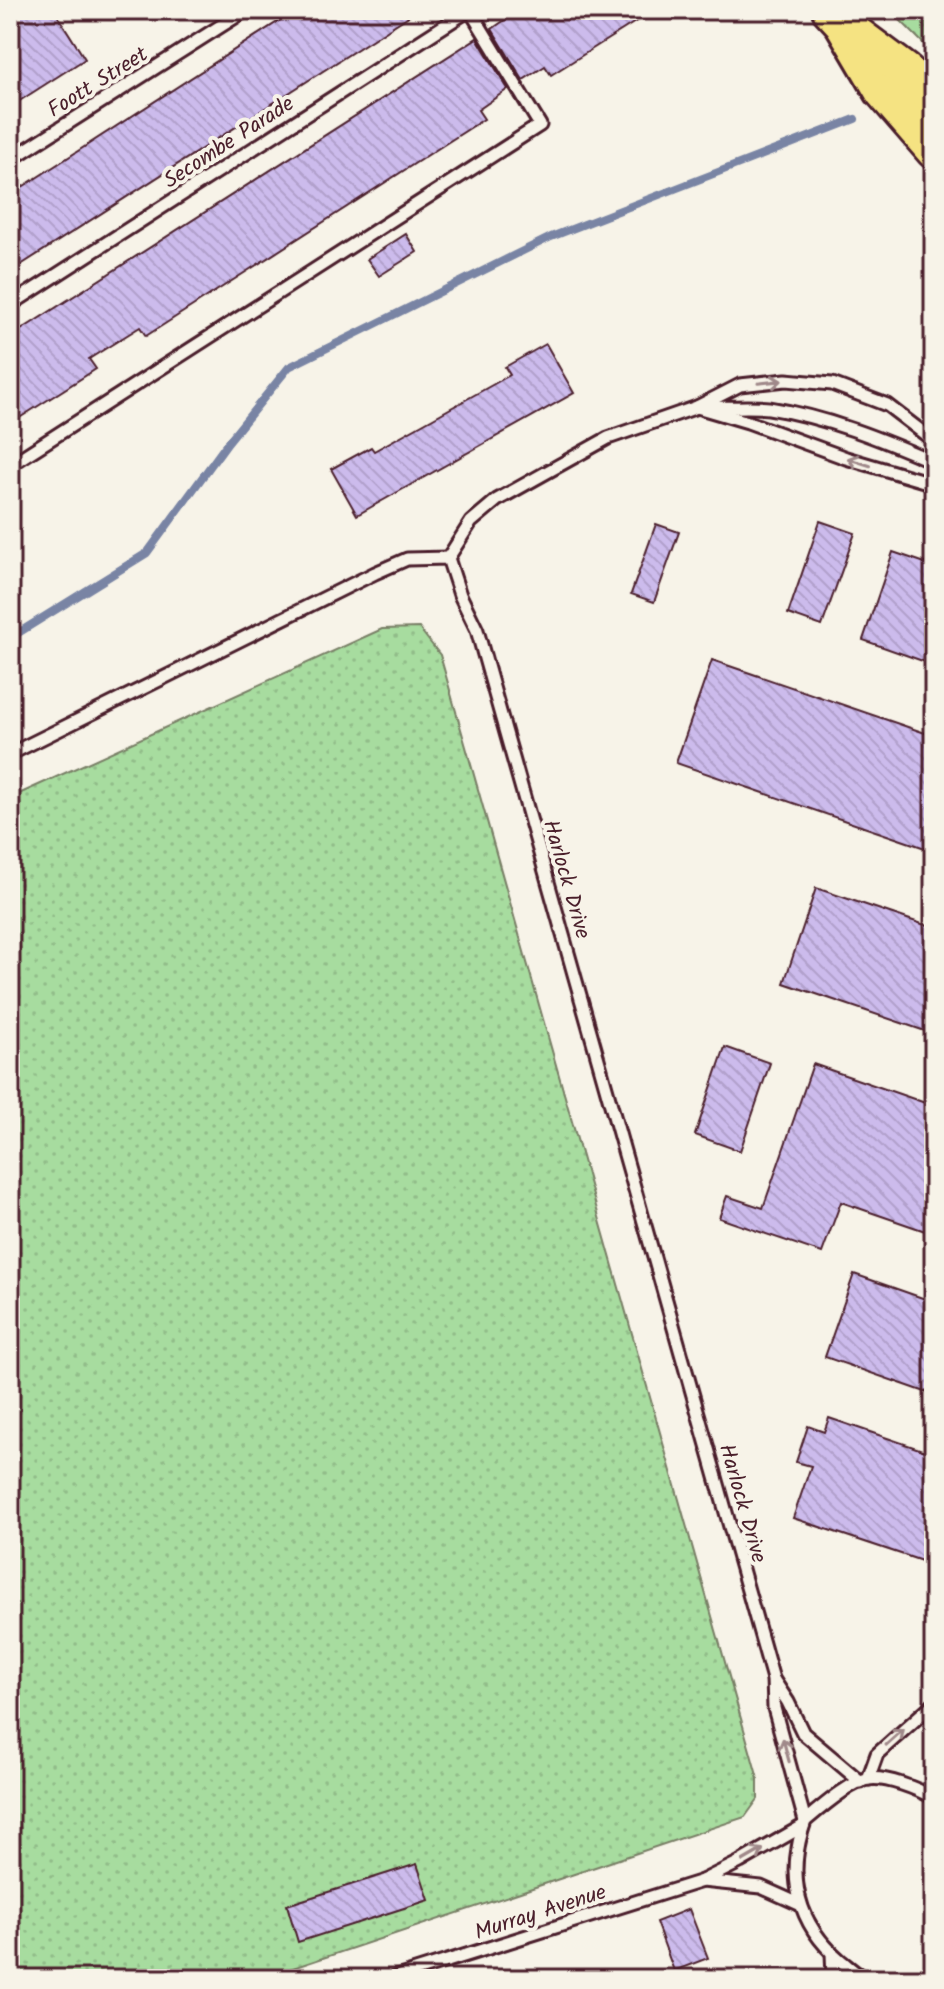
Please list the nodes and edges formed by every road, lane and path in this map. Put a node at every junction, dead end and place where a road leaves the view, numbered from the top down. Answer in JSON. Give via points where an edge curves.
{"nodes":[{"id":1,"x":246,"y":10,"type":"edge"},
{"id":2,"x":470,"y":10,"type":"edge"},
{"id":3,"x":836,"y":17,"type":"edge"},
{"id":4,"x":934,"y":100,"type":"edge"},
{"id":5,"x":934,"y":151,"type":"edge"},
{"id":6,"x":10,"y":160,"type":"edge"},
{"id":7,"x":10,"y":305,"type":"edge"},
{"id":8,"x":697,"y":407,"type":"junction"},
{"id":9,"x":934,"y":441,"type":"edge"},
{"id":10,"x":934,"y":462,"type":"edge"},
{"id":11,"x":10,"y":465,"type":"edge"},
{"id":12,"x":934,"y":484,"type":"edge"},
{"id":13,"x":448,"y":558,"type":"junction"},
{"id":14,"x":10,"y":754,"type":"edge"},
{"id":15,"x":773,"y":1679,"type":"junction"},
{"id":16,"x":934,"y":1703,"type":"edge"},
{"id":17,"x":865,"y":1780,"type":"junction"},
{"id":18,"x":934,"y":1798,"type":"edge"},
{"id":19,"x":804,"y":1823,"type":"junction"},
{"id":20,"x":702,"y":1881,"type":"junction"},
{"id":21,"x":799,"y":1904,"type":"junction"},
{"id":22,"x":832,"y":1953,"type":"junction"},
{"id":23,"x":390,"y":1979,"type":"edge"},
{"id":24,"x":833,"y":1979,"type":"edge"},
{"id":25,"x":866,"y":1979,"type":"edge"}],
"edges":[{"from":1,"to":6,"type":"lane","name":"Foott Street"},
{"from":2,"to":7,"type":"lane","name":"Secombe Parade"},
{"from":2,"to":11,"type":"lane","via":[[540,125]]},
{"from":3,"to":4,"type":"main road","via":[[906,71]]},
{"from":3,"to":5,"type":"main road","via":[[882,91]]},
{"from":8,"to":9,"type":"lane","one_way":true,"via":[[740,385],[786,380],[832,384],[887,405]]},
{"from":8,"to":10,"type":"lane","via":[[768,408],[870,435]]},
{"from":12,"to":8,"type":"lane","one_way":true},
{"from":8,"to":13,"type":"lane","via":[[608,438],[497,500],[471,522]]},
{"from":13,"to":14,"type":"lane","via":[[407,559],[375,573]]},
{"from":13,"to":15,"type":"lane","name":"Harlock Drive","via":[[477,630]]},
{"from":15,"to":17,"type":"lane","via":[[803,1733]]},
{"from":19,"to":15,"type":"lane","one_way":true,"via":[[774,1708]]},
{"from":17,"to":16,"type":"lane","one_way":true,"via":[[877,1754]]},
{"from":17,"to":18,"type":"lane","via":[[904,1784]]},
{"from":17,"to":19,"type":"lane"},
{"from":20,"to":19,"type":"lane","one_way":true},
{"from":19,"to":21,"type":"lane","via":[[796,1867]]},
{"from":20,"to":21,"type":"lane","via":[[761,1887]]},
{"from":20,"to":23,"type":"lane","name":"Murray Avenue"},
{"from":21,"to":22,"type":"lane","via":[[812,1932]]},
{"from":22,"to":24,"type":"lane"},
{"from":22,"to":25,"type":"lane"}]}
